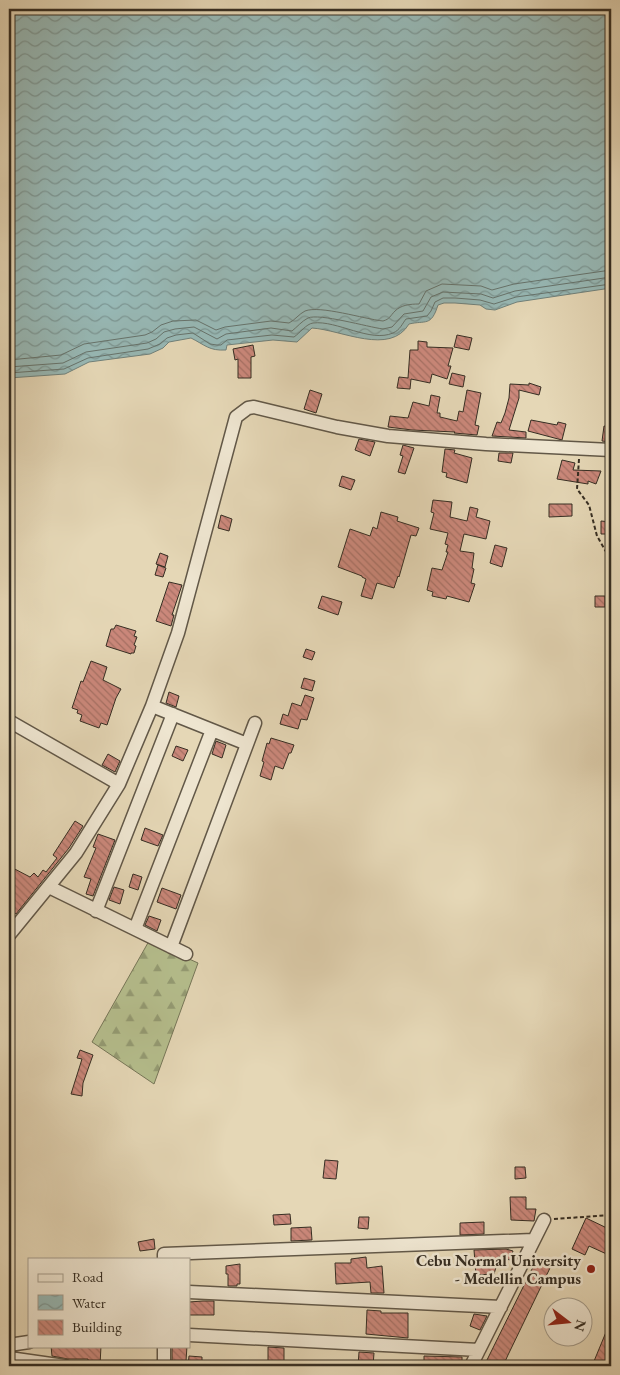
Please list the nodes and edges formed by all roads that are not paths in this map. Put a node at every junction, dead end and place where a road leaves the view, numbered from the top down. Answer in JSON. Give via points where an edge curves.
{"nodes":[{"id":1,"x":611,"y":450,"type":"edge"},
{"id":2,"x":152,"y":706,"type":"junction"},
{"id":3,"x":173,"y":714,"type":"junction"},
{"id":4,"x":9,"y":721,"type":"edge"},
{"id":5,"x":255,"y":723,"type":"dead end"},
{"id":6,"x":212,"y":730,"type":"junction"},
{"id":7,"x":247,"y":744,"type":"junction"},
{"id":8,"x":119,"y":784,"type":"junction"},
{"id":9,"x":49,"y":887,"type":"junction"},
{"id":10,"x":96,"y":911,"type":"junction"},
{"id":11,"x":135,"y":930,"type":"junction"},
{"id":12,"x":9,"y":935,"type":"edge"},
{"id":13,"x":172,"y":947,"type":"junction"},
{"id":14,"x":186,"y":954,"type":"dead end"},
{"id":15,"x":544,"y":1220,"type":"road end"},
{"id":16,"x":533,"y":1240,"type":"junction"},
{"id":17,"x":164,"y":1258,"type":"edge"},
{"id":18,"x":190,"y":1292,"type":"edge"},
{"id":19,"x":501,"y":1307,"type":"junction"},
{"id":20,"x":190,"y":1335,"type":"edge"},
{"id":21,"x":28,"y":1342,"type":"edge"},
{"id":22,"x":9,"y":1345,"type":"edge"},
{"id":23,"x":164,"y":1348,"type":"edge"},
{"id":24,"x":479,"y":1350,"type":"junction"},
{"id":25,"x":9,"y":1358,"type":"edge"},
{"id":26,"x":65,"y":1366,"type":"edge"},
{"id":27,"x":164,"y":1366,"type":"edge"},
{"id":28,"x":472,"y":1366,"type":"edge"}],
"edges":[{"from":1,"to":2,"type":"street","via":[[388,436],[248,408],[236,417],[178,633]]},
{"from":2,"to":3,"type":"street"},
{"from":2,"to":8,"type":"street"},
{"from":3,"to":6,"type":"street"},
{"from":3,"to":10,"type":"street"},
{"from":4,"to":8,"type":"street"},
{"from":5,"to":7,"type":"street"},
{"from":6,"to":7,"type":"street"},
{"from":6,"to":11,"type":"street"},
{"from":7,"to":13,"type":"street"},
{"from":8,"to":9,"type":"street","via":[[76,853]]},
{"from":9,"to":10,"type":"street"},
{"from":9,"to":12,"type":"street"},
{"from":10,"to":11,"type":"street"},
{"from":11,"to":13,"type":"street"},
{"from":13,"to":14,"type":"street"},
{"from":15,"to":16,"type":"street"},
{"from":16,"to":17,"type":"street","via":[[164,1254]]},
{"from":16,"to":19,"type":"street"},
{"from":18,"to":19,"type":"street"},
{"from":19,"to":24,"type":"street"},
{"from":20,"to":24,"type":"street"},
{"from":21,"to":22,"type":"street"},
{"from":23,"to":27,"type":"street"},
{"from":24,"to":28,"type":"street"},
{"from":25,"to":26,"type":"street"}]}
